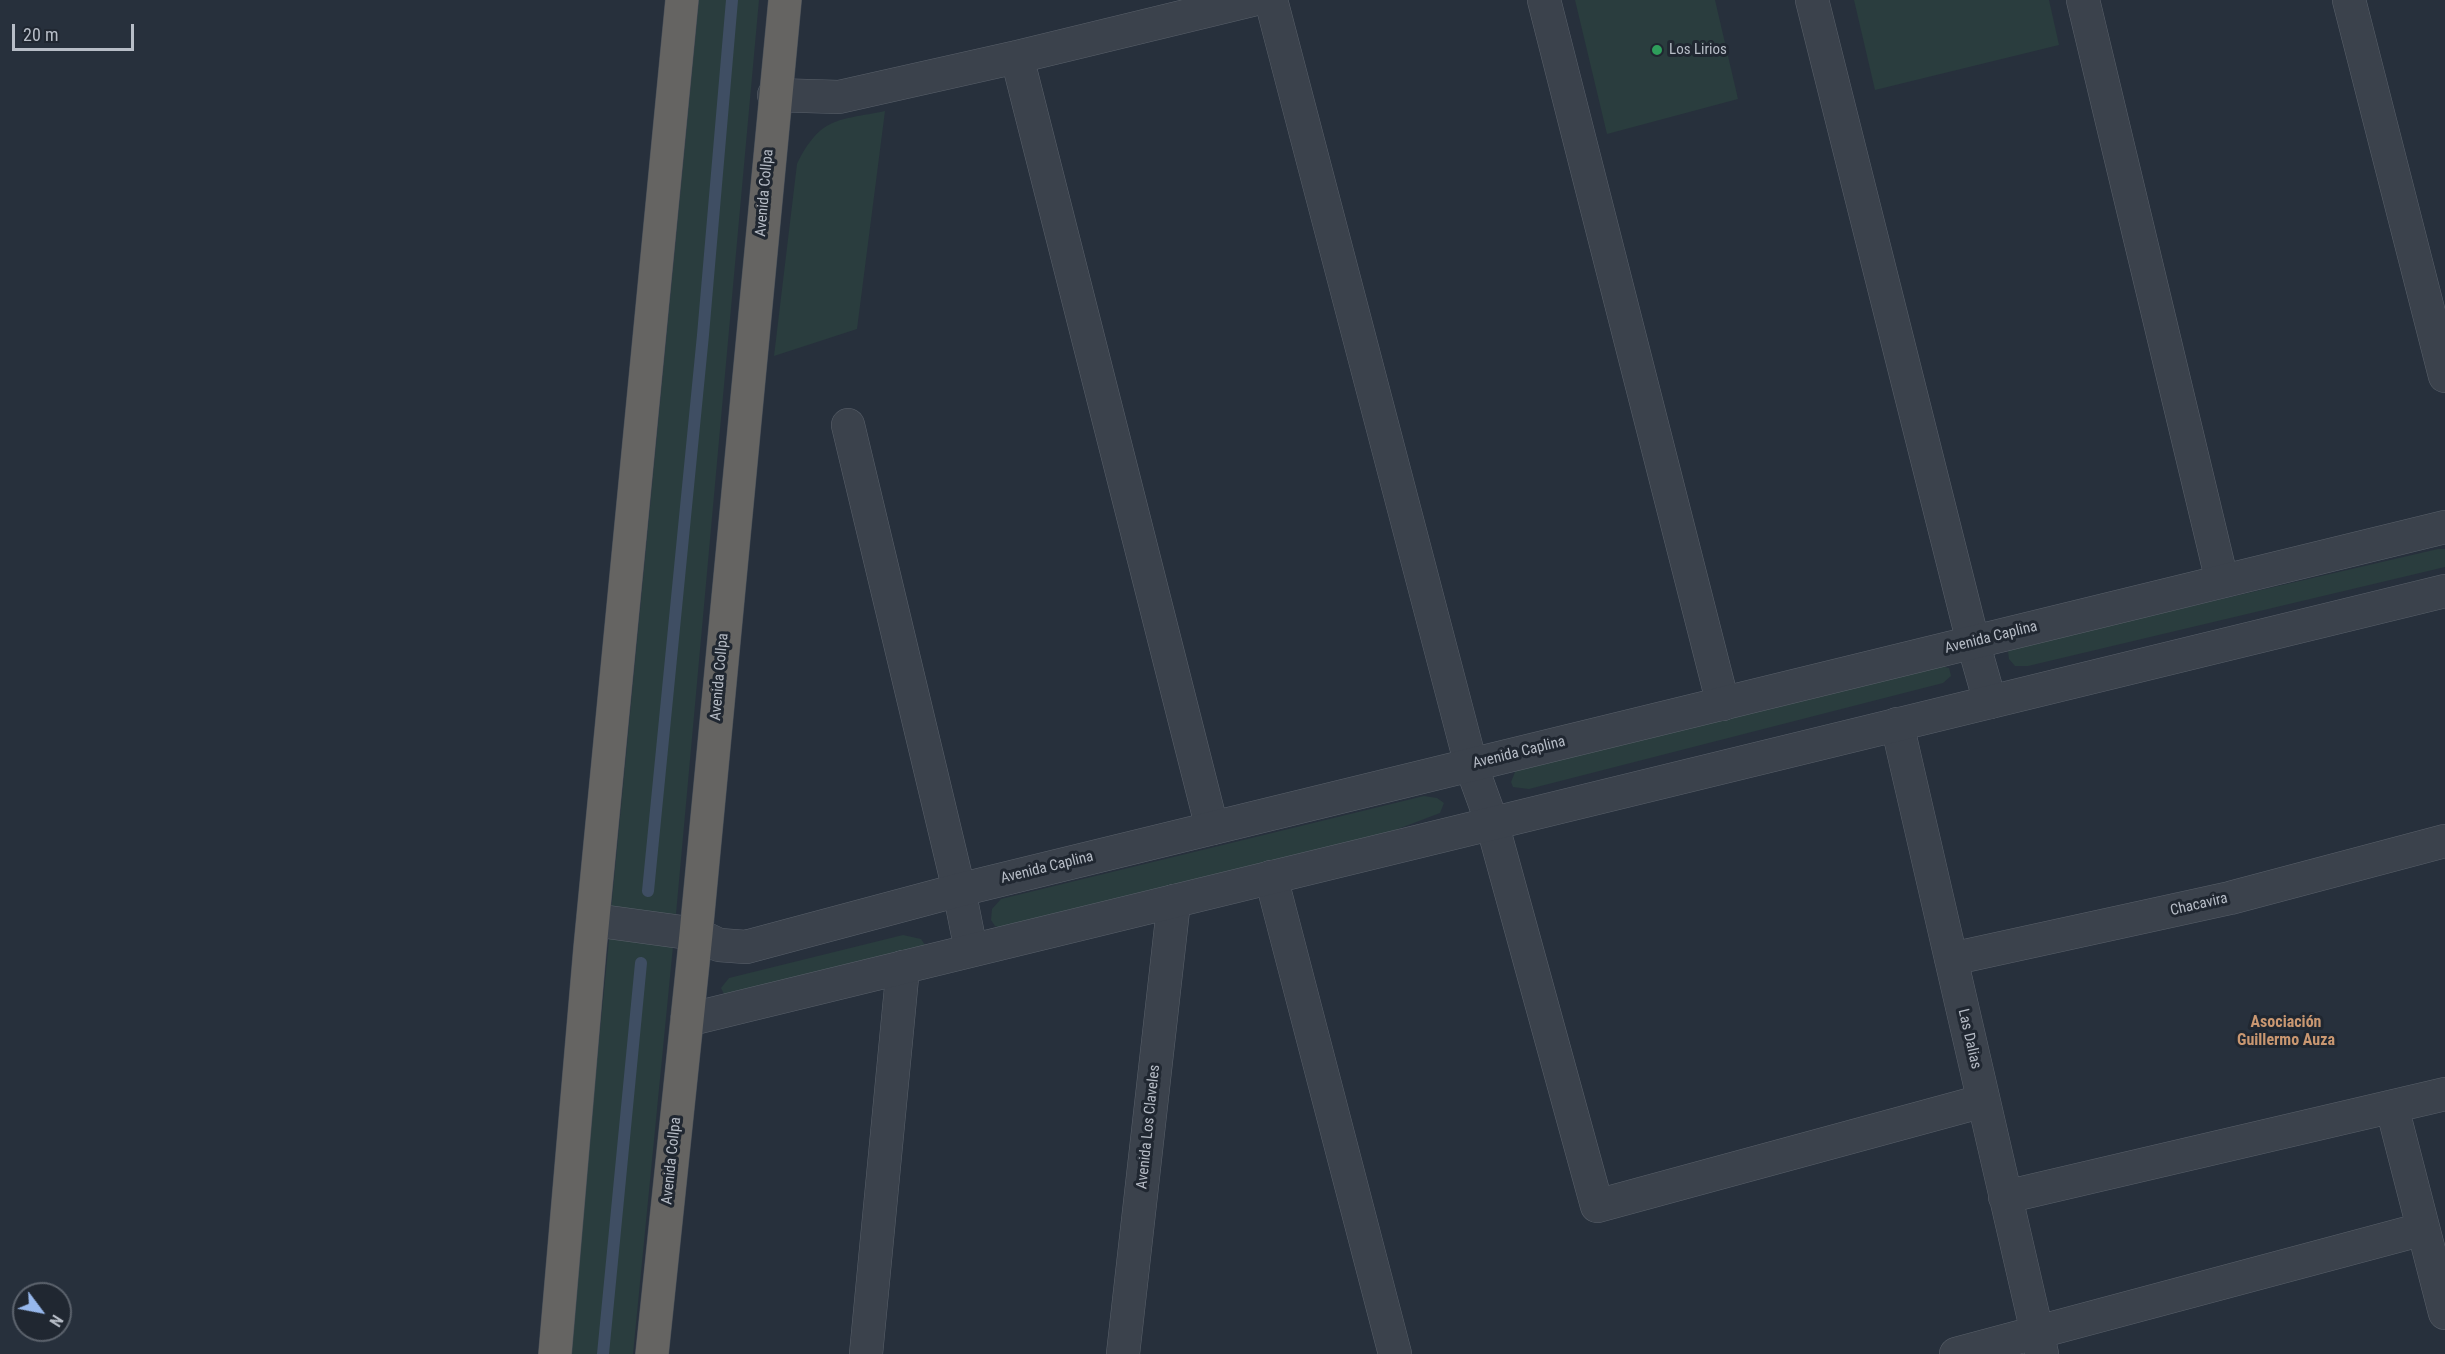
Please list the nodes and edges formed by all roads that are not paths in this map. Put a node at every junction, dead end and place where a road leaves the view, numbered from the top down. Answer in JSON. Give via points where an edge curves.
{"nodes":[{"id":1,"x":682,"y":0,"type":"edge"},
{"id":2,"x":785,"y":0,"type":"edge"},
{"id":3,"x":1252,"y":0,"type":"edge"},
{"id":4,"x":1271,"y":0,"type":"edge"},
{"id":5,"x":1545,"y":0,"type":"edge"},
{"id":6,"x":1812,"y":0,"type":"edge"},
{"id":7,"x":2084,"y":0,"type":"edge"},
{"id":8,"x":2349,"y":0,"type":"edge"},
{"id":9,"x":1017,"y":57,"type":"junction"},
{"id":10,"x":774,"y":95,"type":"junction"},
{"id":11,"x":2445,"y":376,"type":"edge"},
{"id":12,"x":848,"y":425,"type":"dead end"},
{"id":13,"x":2445,"y":527,"type":"edge"},
{"id":14,"x":2222,"y":582,"type":"junction"},
{"id":15,"x":2445,"y":591,"type":"edge"},
{"id":16,"x":1973,"y":642,"type":"junction"},
{"id":17,"x":1990,"y":702,"type":"junction"},
{"id":18,"x":1723,"y":704,"type":"junction"},
{"id":19,"x":1897,"y":724,"type":"junction"},
{"id":20,"x":1471,"y":765,"type":"junction"},
{"id":21,"x":1492,"y":823,"type":"junction"},
{"id":22,"x":1212,"y":828,"type":"junction"},
{"id":23,"x":2445,"y":841,"type":"edge"},
{"id":24,"x":1271,"y":877,"type":"junction"},
{"id":25,"x":959,"y":890,"type":"junction"},
{"id":26,"x":1174,"y":901,"type":"junction"},
{"id":27,"x":593,"y":920,"type":"junction"},
{"id":28,"x":696,"y":934,"type":"junction"},
{"id":29,"x":971,"y":950,"type":"junction"},
{"id":30,"x":1951,"y":959,"type":"junction"},
{"id":31,"x":903,"y":968,"type":"junction"},
{"id":32,"x":687,"y":1020,"type":"junction"},
{"id":33,"x":2445,"y":1094,"type":"edge"},
{"id":34,"x":1983,"y":1101,"type":"junction"},
{"id":35,"x":2392,"y":1107,"type":"junction"},
{"id":36,"x":2005,"y":1197,"type":"junction"},
{"id":37,"x":2423,"y":1229,"type":"junction"},
{"id":38,"x":2445,"y":1313,"type":"edge"},
{"id":39,"x":2040,"y":1343,"type":"edge"},
{"id":40,"x":555,"y":1354,"type":"edge"},
{"id":41,"x":652,"y":1354,"type":"edge"},
{"id":42,"x":866,"y":1354,"type":"edge"},
{"id":43,"x":1123,"y":1354,"type":"edge"},
{"id":44,"x":1395,"y":1354,"type":"edge"},
{"id":45,"x":1956,"y":1354,"type":"edge"}],
"edges":[{"from":1,"to":27,"type":"highway"},
{"from":2,"to":10,"type":"highway","name":"Avenida Collpa"},
{"from":3,"to":9,"type":"street"},
{"from":4,"to":20,"type":"street"},
{"from":5,"to":18,"type":"street"},
{"from":6,"to":16,"type":"street"},
{"from":7,"to":14,"type":"street"},
{"from":8,"to":11,"type":"street"},
{"from":9,"to":10,"type":"street","via":[[839,97]]},
{"from":9,"to":22,"type":"street"},
{"from":10,"to":28,"type":"highway","name":"Avenida Collpa"},
{"from":12,"to":25,"type":"street"},
{"from":13,"to":14,"type":"street","name":"Avenida Caplina"},
{"from":14,"to":16,"type":"street","name":"Avenida Caplina"},
{"from":15,"to":17,"type":"street"},
{"from":16,"to":17,"type":"street"},
{"from":16,"to":18,"type":"street","name":"Avenida Caplina"},
{"from":17,"to":19,"type":"street"},
{"from":18,"to":20,"type":"street","name":"Avenida Caplina"},
{"from":19,"to":21,"type":"street"},
{"from":19,"to":30,"type":"street","name":"Las Dalias"},
{"from":20,"to":21,"type":"street"},
{"from":20,"to":22,"type":"street","name":"Avenida Caplina"},
{"from":21,"to":24,"type":"street"},
{"from":21,"to":34,"type":"street","via":[[1597,1206]]},
{"from":22,"to":25,"type":"street","name":"Avenida Caplina"},
{"from":23,"to":30,"type":"street","name":"Chacavira","via":[[2230,898]]},
{"from":24,"to":26,"type":"street"},
{"from":24,"to":44,"type":"street"},
{"from":25,"to":28,"type":"street","name":"Avenida Caplina","via":[[746,947],[719,945]]},
{"from":25,"to":29,"type":"street"},
{"from":26,"to":29,"type":"street"},
{"from":26,"to":43,"type":"street","name":"Avenida Los Claveles"},
{"from":27,"to":28,"type":"street","name":"Avenida Caplina"},
{"from":27,"to":40,"type":"highway"},
{"from":28,"to":32,"type":"highway","name":"Avenida Collpa"},
{"from":29,"to":31,"type":"street"},
{"from":30,"to":34,"type":"street","name":"Las Dalias"},
{"from":31,"to":32,"type":"street"},
{"from":31,"to":42,"type":"street"},
{"from":32,"to":41,"type":"highway","name":"Avenida Collpa"},
{"from":33,"to":35,"type":"street"},
{"from":34,"to":36,"type":"street","name":"Las Dalias"},
{"from":35,"to":36,"type":"street"},
{"from":35,"to":37,"type":"street"},
{"from":36,"to":39,"type":"street","name":"Las Dalias"},
{"from":37,"to":38,"type":"street"},
{"from":37,"to":39,"type":"street"},
{"from":39,"to":45,"type":"street"}]}
